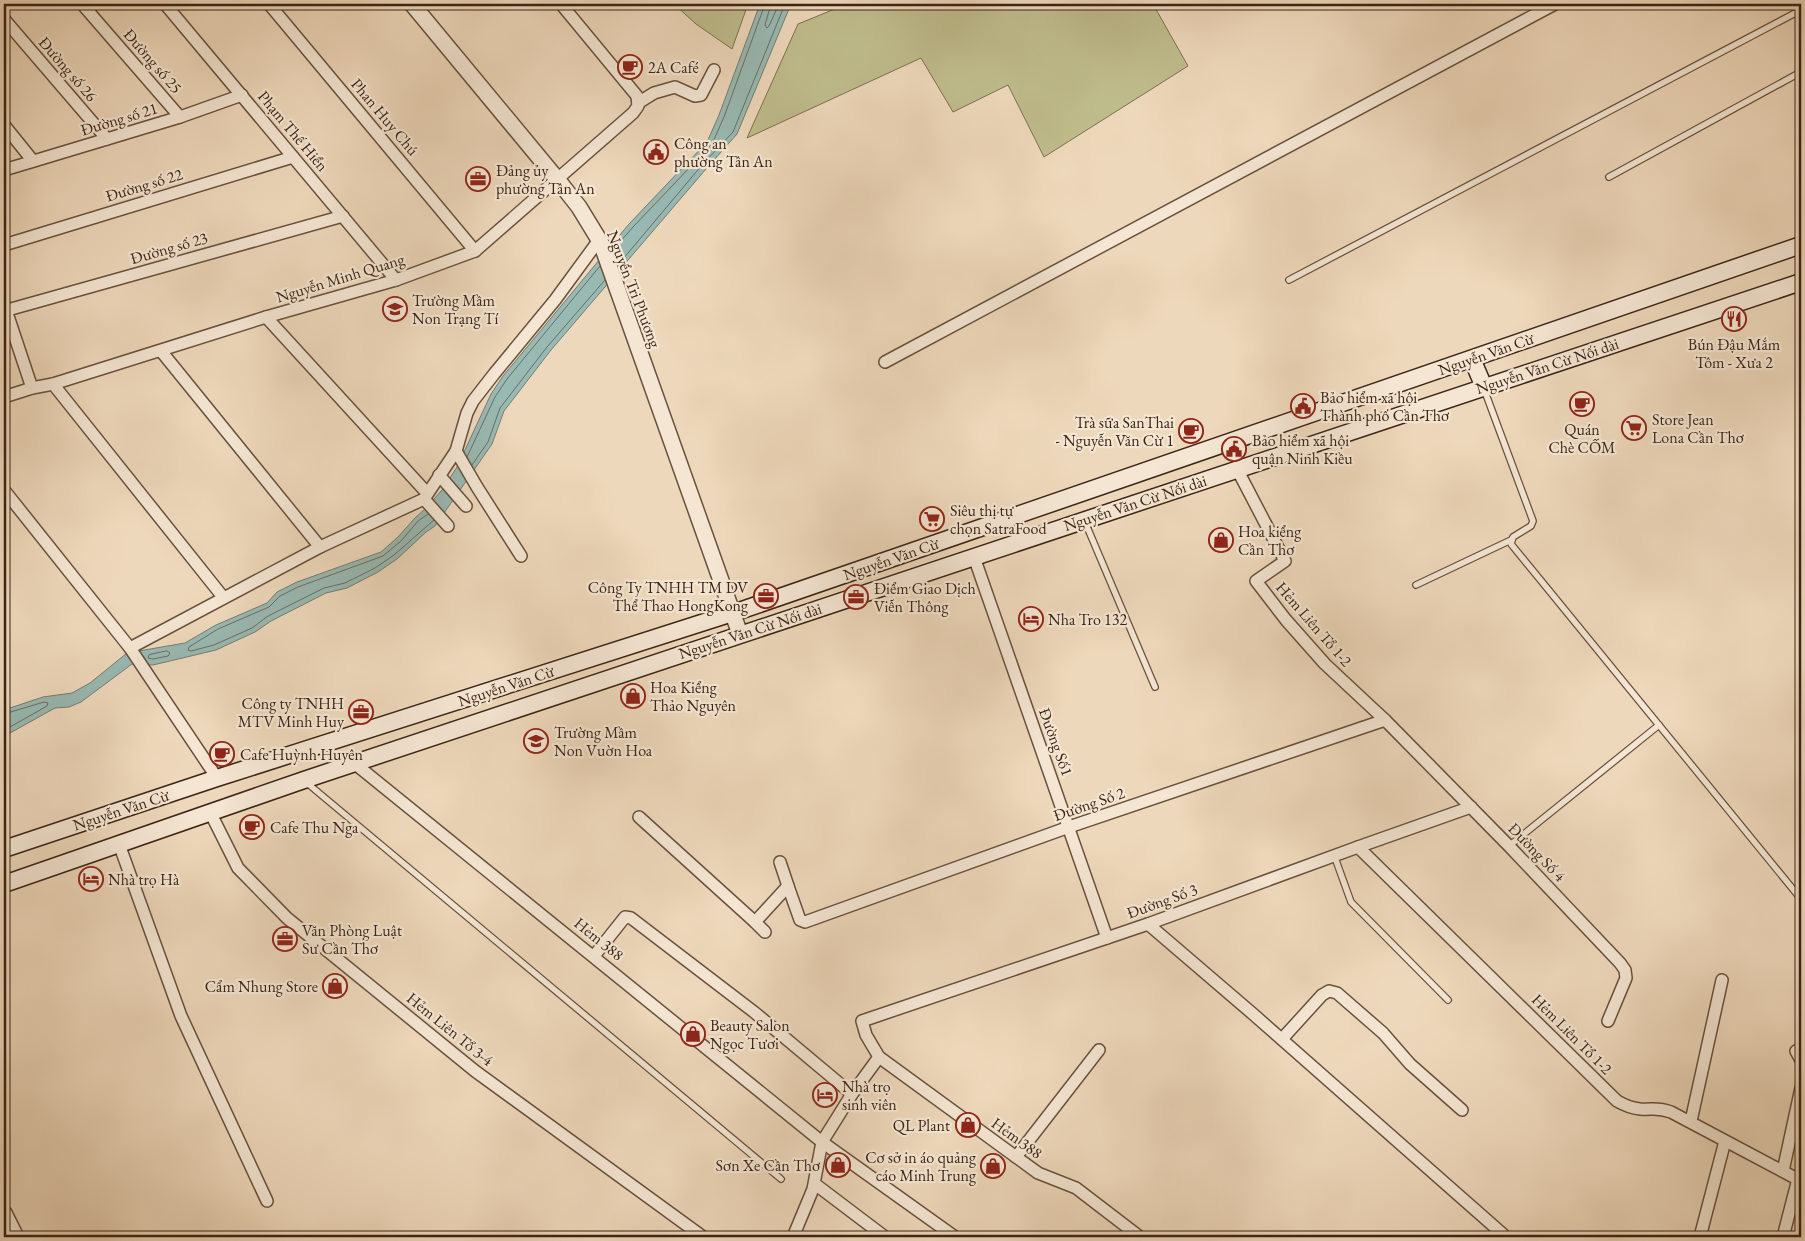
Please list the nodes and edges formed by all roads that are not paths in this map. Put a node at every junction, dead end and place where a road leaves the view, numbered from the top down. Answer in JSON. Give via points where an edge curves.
{"nodes":[{"id":1,"x":82,"y":4,"type":"edge"},
{"id":2,"x":165,"y":4,"type":"edge"},
{"id":3,"x":270,"y":4,"type":"edge"},
{"id":4,"x":412,"y":4,"type":"edge"},
{"id":5,"x":561,"y":4,"type":"edge"},
{"id":6,"x":1555,"y":4,"type":"edge"},
{"id":7,"x":1801,"y":10,"type":"edge"},
{"id":8,"x":4,"y":19,"type":"edge"},
{"id":9,"x":714,"y":70,"type":"dead end"},
{"id":10,"x":1801,"y":72,"type":"edge"},
{"id":11,"x":242,"y":95,"type":"junction"},
{"id":12,"x":638,"y":104,"type":"junction"},
{"id":13,"x":180,"y":117,"type":"junction"},
{"id":14,"x":4,"y":126,"type":"edge"},
{"id":15,"x":107,"y":140,"type":"junction"},
{"id":16,"x":293,"y":157,"type":"junction"},
{"id":17,"x":34,"y":161,"type":"junction"},
{"id":18,"x":4,"y":170,"type":"edge"},
{"id":19,"x":1609,"y":177,"type":"dead end"},
{"id":20,"x":557,"y":179,"type":"junction"},
{"id":21,"x":343,"y":216,"type":"junction"},
{"id":22,"x":600,"y":241,"type":"junction"},
{"id":23,"x":4,"y":245,"type":"edge"},
{"id":24,"x":1801,"y":245,"type":"edge"},
{"id":25,"x":475,"y":251,"type":"junction"},
{"id":26,"x":396,"y":280,"type":"junction"},
{"id":27,"x":1289,"y":280,"type":"dead end"},
{"id":28,"x":1801,"y":282,"type":"edge"},
{"id":29,"x":4,"y":309,"type":"edge"},
{"id":30,"x":266,"y":317,"type":"junction"},
{"id":31,"x":161,"y":351,"type":"junction"},
{"id":32,"x":1472,"y":359,"type":"junction"},
{"id":33,"x":885,"y":362,"type":"dead end"},
{"id":34,"x":53,"y":384,"type":"junction"},
{"id":35,"x":1484,"y":387,"type":"junction"},
{"id":36,"x":32,"y":388,"type":"junction"},
{"id":37,"x":4,"y":397,"type":"edge"},
{"id":38,"x":457,"y":453,"type":"junction"},
{"id":39,"x":1237,"y":469,"type":"junction"},
{"id":40,"x":442,"y":478,"type":"junction"},
{"id":41,"x":4,"y":490,"type":"edge"},
{"id":42,"x":426,"y":498,"type":"junction"},
{"id":43,"x":466,"y":506,"type":"dead end"},
{"id":44,"x":1085,"y":520,"type":"junction"},
{"id":45,"x":445,"y":523,"type":"dead end"},
{"id":46,"x":1511,"y":540,"type":"junction"},
{"id":47,"x":320,"y":547,"type":"junction"},
{"id":48,"x":520,"y":556,"type":"dead end"},
{"id":49,"x":974,"y":557,"type":"junction"},
{"id":50,"x":1416,"y":585,"type":"dead end"},
{"id":51,"x":223,"y":597,"type":"junction"},
{"id":52,"x":733,"y":613,"type":"junction"},
{"id":53,"x":740,"y":634,"type":"junction"},
{"id":54,"x":131,"y":649,"type":"junction"},
{"id":55,"x":1155,"y":686,"type":"dead end"},
{"id":56,"x":1385,"y":720,"type":"junction"},
{"id":57,"x":1659,"y":725,"type":"junction"},
{"id":58,"x":354,"y":763,"type":"junction"},
{"id":59,"x":216,"y":778,"type":"junction"},
{"id":60,"x":304,"y":780,"type":"junction"},
{"id":61,"x":1471,"y":807,"type":"junction"},
{"id":62,"x":210,"y":812,"type":"junction"},
{"id":63,"x":639,"y":817,"type":"dead end"},
{"id":64,"x":1069,"y":827,"type":"junction"},
{"id":65,"x":118,"y":844,"type":"junction"},
{"id":66,"x":1358,"y":846,"type":"junction"},
{"id":67,"x":1510,"y":846,"type":"junction"},
{"id":68,"x":4,"y":849,"type":"edge"},
{"id":69,"x":1334,"y":855,"type":"junction"},
{"id":70,"x":780,"y":862,"type":"dead end"},
{"id":71,"x":4,"y":884,"type":"edge"},
{"id":72,"x":788,"y":886,"type":"junction"},
{"id":73,"x":1801,"y":899,"type":"edge"},
{"id":74,"x":755,"y":922,"type":"junction"},
{"id":75,"x":1148,"y":924,"type":"junction"},
{"id":76,"x":765,"y":932,"type":"dead end"},
{"id":77,"x":1107,"y":938,"type":"junction"},
{"id":78,"x":594,"y":956,"type":"junction"},
{"id":79,"x":1722,"y":980,"type":"dead end"},
{"id":80,"x":1448,"y":1000,"type":"dead end"},
{"id":81,"x":862,"y":1021,"type":"joint"},
{"id":82,"x":1608,"y":1021,"type":"dead end"},
{"id":83,"x":1282,"y":1039,"type":"junction"},
{"id":84,"x":1099,"y":1050,"type":"dead end"},
{"id":85,"x":879,"y":1057,"type":"junction"},
{"id":86,"x":1801,"y":1088,"type":"edge"},
{"id":87,"x":852,"y":1094,"type":"junction"},
{"id":88,"x":1462,"y":1110,"type":"dead end"},
{"id":89,"x":1691,"y":1121,"type":"junction"},
{"id":90,"x":1725,"y":1141,"type":"junction"},
{"id":91,"x":822,"y":1142,"type":"junction"},
{"id":92,"x":1016,"y":1157,"type":"junction"},
{"id":93,"x":1783,"y":1171,"type":"junction"},
{"id":94,"x":781,"y":1178,"type":"dead end"},
{"id":95,"x":1800,"y":1180,"type":"edge"},
{"id":96,"x":815,"y":1184,"type":"junction"},
{"id":97,"x":267,"y":1201,"type":"dead end"},
{"id":98,"x":4,"y":1212,"type":"edge"},
{"id":99,"x":16,"y":1237,"type":"edge"},
{"id":100,"x":703,"y":1237,"type":"edge"},
{"id":101,"x":793,"y":1237,"type":"edge"},
{"id":102,"x":885,"y":1237,"type":"edge"},
{"id":103,"x":955,"y":1237,"type":"edge"},
{"id":104,"x":1140,"y":1237,"type":"edge"},
{"id":105,"x":1506,"y":1237,"type":"edge"},
{"id":106,"x":1700,"y":1237,"type":"edge"},
{"id":107,"x":1783,"y":1237,"type":"edge"}],
"edges":[{"from":1,"to":13,"type":"street","name":"Đường số 25"},
{"from":2,"to":11,"type":"street","name":"Phạm Thế Hiển"},
{"from":3,"to":25,"type":"street","name":"Phan Huy Chú"},
{"from":4,"to":20,"type":"street","name":"Nguyển Tri Phương"},
{"from":5,"to":12,"type":"street","via":[[637,96]]},
{"from":6,"to":33,"type":"street"},
{"from":7,"to":27,"type":"lane"},
{"from":8,"to":15,"type":"street","name":"Đường số 26"},
{"from":9,"to":12,"type":"street","name":"Nguyễn Minh Quang","via":[[701,95],[695,96],[675,87],[654,92]]},
{"from":10,"to":19,"type":"lane"},
{"from":11,"to":13,"type":"street","name":"Đường số 21"},
{"from":11,"to":16,"type":"street","name":"Phạm Thế Hiển"},
{"from":12,"to":20,"type":"street","name":"Nguyễn Minh Quang","via":[[633,113]]},
{"from":13,"to":15,"type":"street","name":"Đường số 21"},
{"from":14,"to":17,"type":"street"},
{"from":15,"to":17,"type":"street","name":"Đường số 21"},
{"from":16,"to":21,"type":"street","name":"Phạm Thế Hiển"},
{"from":16,"to":23,"type":"street","name":"Đường số 22"},
{"from":17,"to":18,"type":"street","name":"Đường số 21"},
{"from":20,"to":22,"type":"street","name":"Nguyển Tri Phương"},
{"from":20,"to":25,"type":"street","name":"Nguyễn Minh Quang"},
{"from":21,"to":26,"type":"street","name":"Phạm Thế Hiển"},
{"from":21,"to":29,"type":"street","name":"Đường số 23"},
{"from":22,"to":38,"type":"street","via":[[473,401]]},
{"from":22,"to":52,"type":"street","name":"Nguyển Tri Phương"},
{"from":24,"to":32,"type":"main road","name":"Nguyễn Văn Cừ"},
{"from":25,"to":26,"type":"street","name":"Nguyễn Minh Quang"},
{"from":26,"to":30,"type":"street","name":"Nguyễn Minh Quang"},
{"from":28,"to":35,"type":"main road","name":"Nguyễn Văn Cừ Nối dài"},
{"from":29,"to":36,"type":"street"},
{"from":30,"to":31,"type":"street","name":"Nguyễn Minh Quang"},
{"from":30,"to":42,"type":"street"},
{"from":31,"to":34,"type":"street","name":"Nguyễn Minh Quang"},
{"from":31,"to":47,"type":"street"},
{"from":32,"to":35,"type":"main road"},
{"from":32,"to":52,"type":"main road","name":"Nguyễn Văn Cừ"},
{"from":34,"to":36,"type":"street","name":"Nguyễn Minh Quang"},
{"from":34,"to":51,"type":"street"},
{"from":35,"to":39,"type":"main road","name":"Nguyễn Văn Cừ Nối dài"},
{"from":35,"to":46,"type":"lane","via":[[1533,521]]},
{"from":36,"to":37,"type":"street","name":"Nguyễn Minh Quang"},
{"from":38,"to":40,"type":"street"},
{"from":38,"to":48,"type":"street"},
{"from":39,"to":44,"type":"main road","name":"Nguyễn Văn Cừ Nối dài"},
{"from":39,"to":56,"type":"street","name":"Hẻm Liên Tổ 1-2","via":[[1285,561],[1256,581],[1325,664]]},
{"from":40,"to":42,"type":"street"},
{"from":40,"to":43,"type":"street"},
{"from":41,"to":54,"type":"street"},
{"from":42,"to":45,"type":"street"},
{"from":42,"to":47,"type":"street"},
{"from":44,"to":49,"type":"main road","name":"Nguyễn Văn Cừ Nối dài"},
{"from":44,"to":55,"type":"lane"},
{"from":46,"to":50,"type":"lane"},
{"from":46,"to":57,"type":"lane"},
{"from":47,"to":51,"type":"street"},
{"from":49,"to":53,"type":"main road","name":"Nguyễn Văn Cừ Nối dài"},
{"from":49,"to":64,"type":"street","name":"Đường Số1"},
{"from":51,"to":54,"type":"street"},
{"from":52,"to":53,"type":"street","name":"Nguyển Tri Phương"},
{"from":52,"to":59,"type":"main road","name":"Nguyễn Văn Cừ"},
{"from":53,"to":58,"type":"main road","name":"Nguyễn Văn Cừ Nối dài"},
{"from":54,"to":59,"type":"street"},
{"from":56,"to":61,"type":"street","name":"Đường Số 4"},
{"from":56,"to":64,"type":"street","name":"Đường Số 2"},
{"from":57,"to":67,"type":"lane"},
{"from":57,"to":73,"type":"lane"},
{"from":58,"to":60,"type":"main road","name":"Nguyễn Văn Cừ"},
{"from":58,"to":78,"type":"street","name":"Hẻm 388"},
{"from":59,"to":68,"type":"main road","name":"Nguyễn Văn Cừ"},
{"from":60,"to":62,"type":"main road","name":"Nguyễn Văn Cừ"},
{"from":60,"to":94,"type":"lane"},
{"from":61,"to":66,"type":"street","name":"Đường Số 3"},
{"from":61,"to":67,"type":"street","name":"Đường Số 4"},
{"from":62,"to":65,"type":"main road","name":"Nguyễn Văn Cừ"},
{"from":62,"to":100,"type":"street","name":"Hẻm Liên Tổ 3-4","via":[[238,868],[287,918],[475,1071]]},
{"from":63,"to":74,"type":"street"},
{"from":64,"to":72,"type":"street","name":"Đường Số 2","via":[[805,922],[800,920]]},
{"from":64,"to":77,"type":"street","name":"Đường Số1"},
{"from":65,"to":71,"type":"main road","name":"Nguyễn Văn Cừ"},
{"from":65,"to":97,"type":"street","via":[[181,1016]]},
{"from":66,"to":69,"type":"street","name":"Đường Số 3"},
{"from":66,"to":89,"type":"street","name":"Hẻm Liên Tổ 1-2","via":[[1617,1101],[1628,1107],[1659,1108]]},
{"from":67,"to":82,"type":"street","name":"Đường Số 4","via":[[1625,970],[1624,985]]},
{"from":69,"to":75,"type":"street","name":"Đường Số 3"},
{"from":69,"to":80,"type":"lane","via":[[1351,902]]},
{"from":70,"to":72,"type":"street"},
{"from":72,"to":74,"type":"street"},
{"from":74,"to":76,"type":"street"},
{"from":75,"to":77,"type":"street","name":"Đường Số 3"},
{"from":75,"to":83,"type":"street"},
{"from":77,"to":81,"type":"street","name":"Đường Số 3"},
{"from":78,"to":87,"type":"street","via":[[625,917],[630,918],[754,1012]]},
{"from":78,"to":91,"type":"street","name":"Hẻm 388"},
{"from":79,"to":89,"type":"street"},
{"from":81,"to":85,"type":"street","name":"Hẻm 388"},
{"from":83,"to":88,"type":"street","via":[[1322,994],[1329,991],[1337,993]]},
{"from":83,"to":105,"type":"street"},
{"from":84,"to":92,"type":"street"},
{"from":85,"to":87,"type":"street"},
{"from":85,"to":92,"type":"street","name":"Hẻm 388"},
{"from":86,"to":93,"type":"street"},
{"from":87,"to":91,"type":"street"},
{"from":89,"to":90,"type":"street","name":"Hẻm Liên Tổ 1-2"},
{"from":90,"to":93,"type":"street","name":"Hẻm Liên Tổ 1-2"},
{"from":90,"to":106,"type":"street"},
{"from":91,"to":96,"type":"street"},
{"from":91,"to":103,"type":"street","name":"Hẻm 388"},
{"from":92,"to":104,"type":"street","name":"Hẻm 388","via":[[1045,1177],[1076,1188]]},
{"from":93,"to":95,"type":"street","name":"Hẻm Liên Tổ 1-2"},
{"from":95,"to":107,"type":"street"},
{"from":96,"to":101,"type":"street"},
{"from":96,"to":102,"type":"street"},
{"from":98,"to":99,"type":"street"}]}
